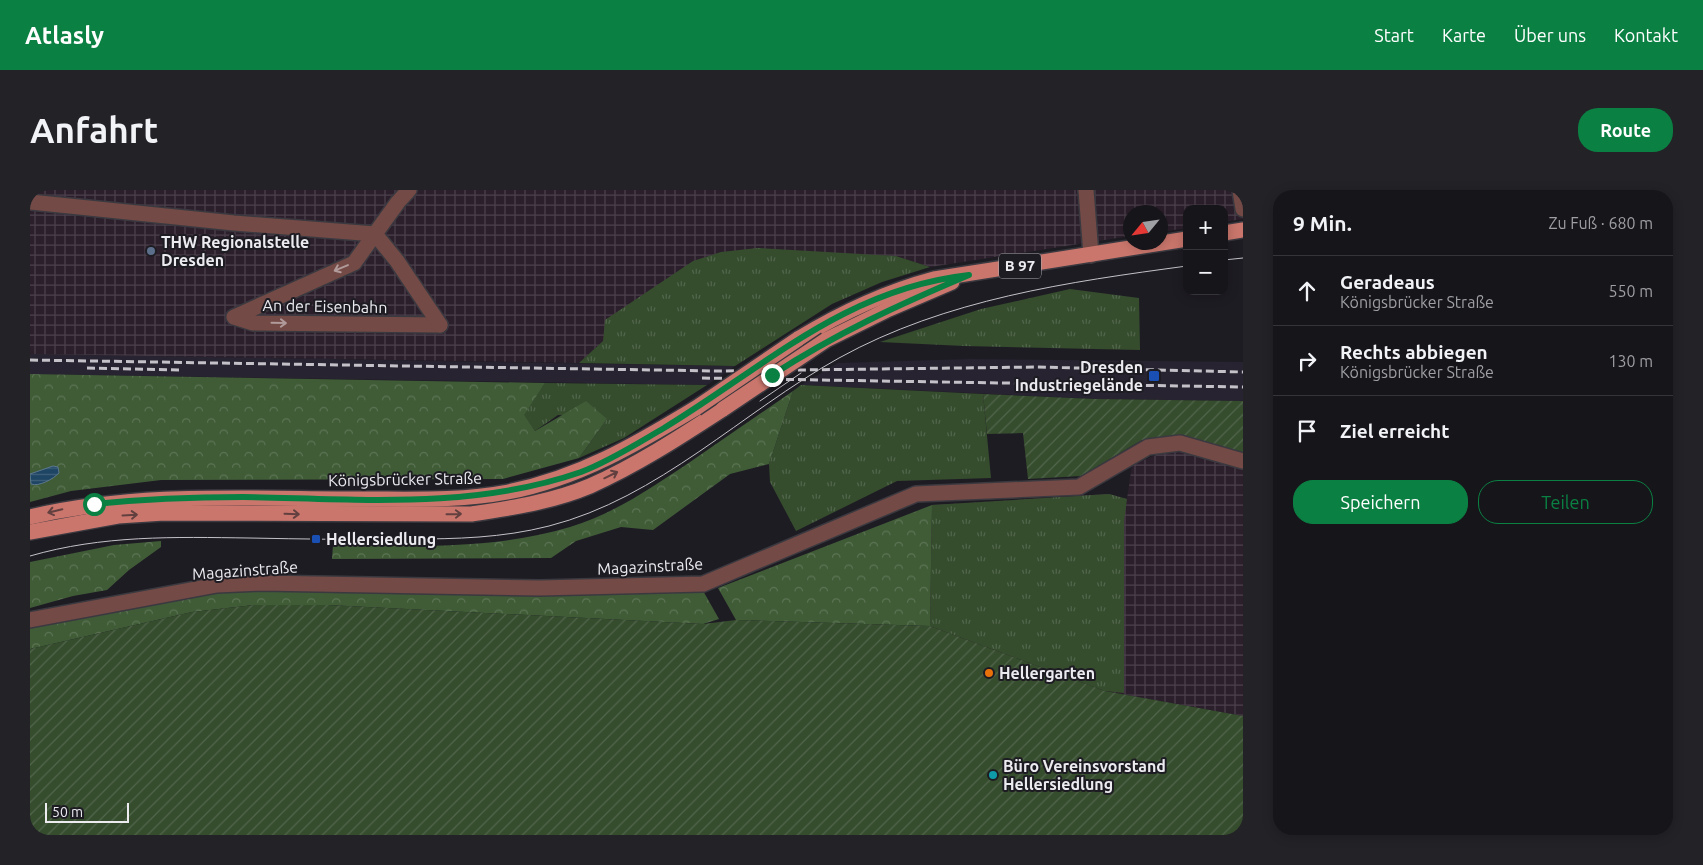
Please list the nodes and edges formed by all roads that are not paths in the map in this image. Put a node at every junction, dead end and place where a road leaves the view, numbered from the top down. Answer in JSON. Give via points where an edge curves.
{"nodes":[{"id":1,"x":409,"y":190,"type":"edge"},
{"id":2,"x":1086,"y":190,"type":"edge"},
{"id":3,"x":1240,"y":190,"type":"edge"},
{"id":4,"x":30,"y":202,"type":"edge"},
{"id":5,"x":1243,"y":209,"type":"edge"},
{"id":6,"x":1243,"y":230,"type":"edge"},
{"id":7,"x":1228,"y":233,"type":"edge"},
{"id":8,"x":374,"y":234,"type":"junction"},
{"id":9,"x":1183,"y":241,"type":"edge"},
{"id":10,"x":1092,"y":255,"type":"junction"},
{"id":11,"x":969,"y":275,"type":"junction"},
{"id":12,"x":1243,"y":461,"type":"edge"},
{"id":13,"x":30,"y":517,"type":"edge"},
{"id":14,"x":30,"y":532,"type":"edge"},
{"id":15,"x":30,"y":620,"type":"edge"}],
"edges":[{"from":1,"to":8,"type":"street"},
{"from":2,"to":10,"type":"street"},
{"from":3,"to":5,"type":"street"},
{"from":4,"to":8,"type":"street"},
{"from":6,"to":7,"type":"main road"},
{"from":8,"to":8,"type":"street","name":"An der Eisenbahn","one_way":true,"via":[[354,263],[234,317],[253,323],[440,325],[397,261]]},
{"from":9,"to":10,"type":"main road","name":"Königsbrücker Straße","number":"B 97"},
{"from":10,"to":11,"type":"main road","name":"Königsbrücker Straße","number":"B 97"},
{"from":11,"to":13,"type":"main road","name":"Königsbrücker Straße","one_way":true,"bridge":true,"via":[[934,279],[883,295],[829,320],[643,441],[583,471],[508,492],[428,499],[154,498],[94,504]]},
{"from":14,"to":11,"type":"main road","name":"Königsbrücker Straße","one_way":true,"bridge":true,"via":[[118,516],[164,513],[461,514],[545,500],[589,486],[633,465],[826,340]]},
{"from":12,"to":15,"type":"street","name":"Magazinstraße","via":[[1180,443],[1148,447],[1079,487],[916,494],[703,584],[540,588],[244,584],[217,586]]}]}
